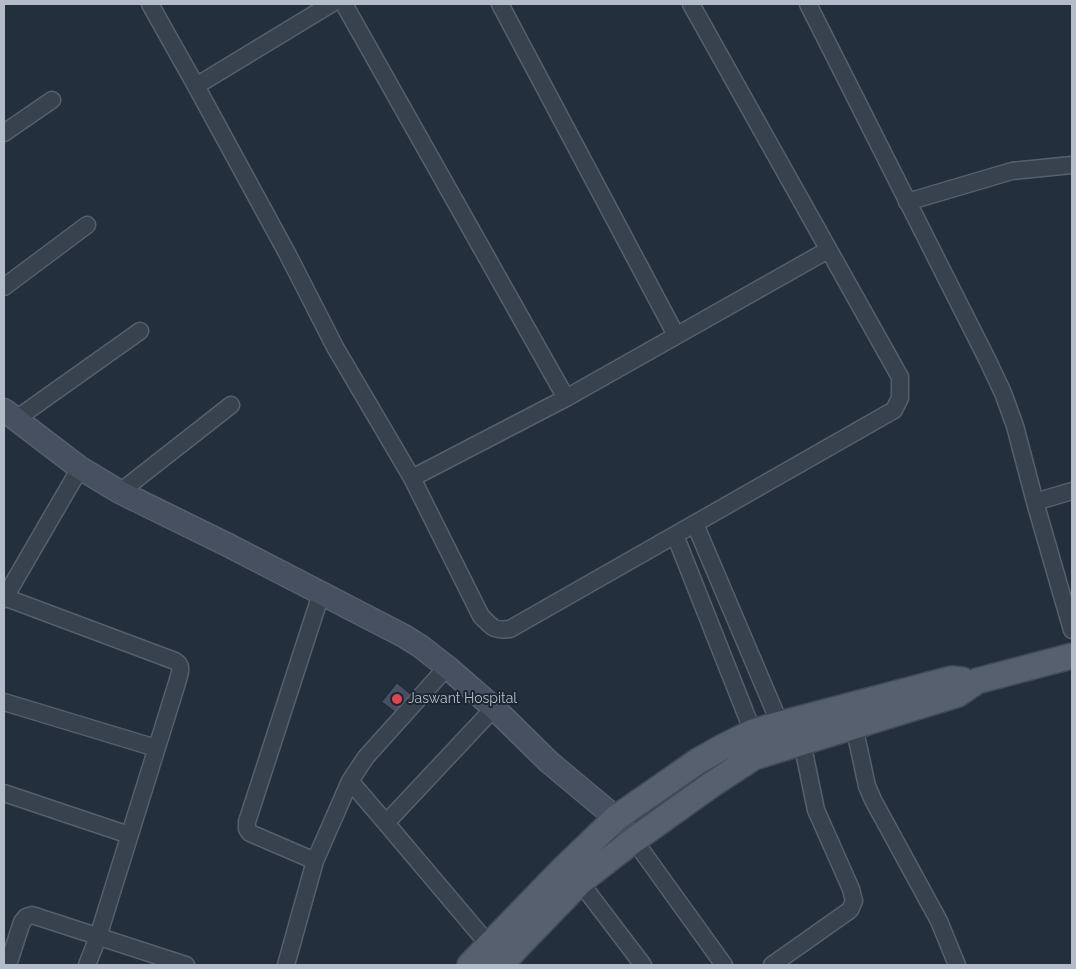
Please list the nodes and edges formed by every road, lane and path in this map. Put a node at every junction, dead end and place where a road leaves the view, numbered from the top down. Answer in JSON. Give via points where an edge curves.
{"nodes":[{"id":1,"x":150,"y":4,"type":"edge"},
{"id":2,"x":332,"y":4,"type":"edge"},
{"id":3,"x":344,"y":4,"type":"edge"},
{"id":4,"x":500,"y":4,"type":"edge"},
{"id":5,"x":691,"y":4,"type":"edge"},
{"id":6,"x":808,"y":4,"type":"edge"},
{"id":7,"x":196,"y":86,"type":"junction"},
{"id":8,"x":52,"y":100,"type":"dead end"},
{"id":9,"x":4,"y":131,"type":"edge"},
{"id":10,"x":1072,"y":165,"type":"edge"},
{"id":11,"x":907,"y":202,"type":"junction"},
{"id":12,"x":88,"y":225,"type":"dead end"},
{"id":13,"x":828,"y":250,"type":"junction"},
{"id":14,"x":4,"y":287,"type":"edge"},
{"id":15,"x":140,"y":331,"type":"dead end"},
{"id":16,"x":676,"y":335,"type":"junction"},
{"id":17,"x":566,"y":398,"type":"junction"},
{"id":18,"x":231,"y":405,"type":"dead end"},
{"id":19,"x":10,"y":414,"type":"edge"},
{"id":20,"x":80,"y":468,"type":"junction"},
{"id":21,"x":412,"y":478,"type":"junction"},
{"id":22,"x":1072,"y":491,"type":"edge"},
{"id":23,"x":120,"y":492,"type":"junction"},
{"id":24,"x":1035,"y":502,"type":"junction"},
{"id":25,"x":695,"y":524,"type":"junction"},
{"id":26,"x":675,"y":535,"type":"junction"},
{"id":27,"x":321,"y":594,"type":"junction"},
{"id":28,"x":4,"y":598,"type":"edge"},
{"id":29,"x":1072,"y":630,"type":"edge"},
{"id":30,"x":1072,"y":656,"type":"edge"},
{"id":31,"x":447,"y":667,"type":"junction"},
{"id":32,"x":977,"y":681,"type":"junction"},
{"id":33,"x":4,"y":702,"type":"edge"},
{"id":34,"x":494,"y":708,"type":"junction"},
{"id":35,"x":780,"y":724,"type":"junction"},
{"id":36,"x":854,"y":726,"type":"junction"},
{"id":37,"x":753,"y":732,"type":"junction"},
{"id":38,"x":802,"y":742,"type":"junction"},
{"id":39,"x":156,"y":748,"type":"junction"},
{"id":40,"x":350,"y":781,"type":"junction"},
{"id":41,"x":4,"y":793,"type":"edge"},
{"id":42,"x":616,"y":818,"type":"junction"},
{"id":43,"x":386,"y":823,"type":"junction"},
{"id":44,"x":129,"y":835,"type":"junction"},
{"id":45,"x":634,"y":840,"type":"junction"},
{"id":46,"x":315,"y":861,"type":"junction"},
{"id":47,"x":580,"y":882,"type":"junction"},
{"id":48,"x":98,"y":937,"type":"junction"},
{"id":49,"x":494,"y":955,"type":"edge"},
{"id":50,"x":177,"y":964,"type":"edge"},
{"id":51,"x":8,"y":965,"type":"edge"},
{"id":52,"x":87,"y":965,"type":"edge"},
{"id":53,"x":286,"y":965,"type":"edge"},
{"id":54,"x":470,"y":965,"type":"edge"},
{"id":55,"x":643,"y":965,"type":"edge"},
{"id":56,"x":724,"y":965,"type":"edge"},
{"id":57,"x":772,"y":965,"type":"edge"},
{"id":58,"x":957,"y":965,"type":"edge"}],
"edges":[{"from":1,"to":7,"type":"street"},
{"from":2,"to":7,"type":"street"},
{"from":3,"to":17,"type":"street"},
{"from":4,"to":16,"type":"street"},
{"from":5,"to":13,"type":"street"},
{"from":6,"to":11,"type":"street"},
{"from":7,"to":21,"type":"street","via":[[336,347]]},
{"from":8,"to":9,"type":"street"},
{"from":10,"to":11,"type":"street","via":[[1012,171]]},
{"from":11,"to":24,"type":"street","via":[[1003,393]]},
{"from":12,"to":14,"type":"street"},
{"from":13,"to":16,"type":"street"},
{"from":13,"to":25,"type":"street","via":[[900,377],[900,398],[894,410]]},
{"from":15,"to":19,"type":"street"},
{"from":16,"to":17,"type":"street"},
{"from":17,"to":21,"type":"street"},
{"from":18,"to":23,"type":"street"},
{"from":19,"to":20,"type":"street"},
{"from":20,"to":23,"type":"street"},
{"from":20,"to":28,"type":"street"},
{"from":21,"to":26,"type":"street","via":[[481,616],[499,631],[510,629]]},
{"from":22,"to":24,"type":"street"},
{"from":23,"to":27,"type":"street"},
{"from":24,"to":29,"type":"street"},
{"from":25,"to":26,"type":"street"},
{"from":25,"to":35,"type":"street"},
{"from":26,"to":37,"type":"street"},
{"from":27,"to":31,"type":"street","via":[[404,636]]},
{"from":27,"to":46,"type":"street","via":[[247,822],[250,833]]},
{"from":28,"to":39,"type":"street","via":[[178,662],[181,670]]},
{"from":30,"to":32,"type":"main road"},
{"from":31,"to":34,"type":"street"},
{"from":31,"to":40,"type":"street","via":[[366,758]]},
{"from":32,"to":35,"type":"main road","via":[[951,679]]},
{"from":32,"to":36,"type":"main road","via":[[958,694]]},
{"from":33,"to":39,"type":"street"},
{"from":34,"to":42,"type":"street","via":[[550,762]]},
{"from":34,"to":43,"type":"street"},
{"from":35,"to":37,"type":"main road"},
{"from":36,"to":38,"type":"main road"},
{"from":36,"to":58,"type":"street","via":[[873,800],[939,921]]},
{"from":37,"to":42,"type":"main road","via":[[698,760]]},
{"from":38,"to":45,"type":"main road","via":[[754,757]]},
{"from":38,"to":57,"type":"street","via":[[816,810],[854,901],[850,910]]},
{"from":39,"to":44,"type":"street"},
{"from":40,"to":43,"type":"street"},
{"from":40,"to":46,"type":"street"},
{"from":41,"to":44,"type":"street"},
{"from":42,"to":45,"type":"street"},
{"from":42,"to":49,"type":"main road"},
{"from":43,"to":49,"type":"street"},
{"from":44,"to":48,"type":"street"},
{"from":45,"to":47,"type":"main road"},
{"from":45,"to":56,"type":"street"},
{"from":46,"to":53,"type":"street"},
{"from":47,"to":49,"type":"main road"},
{"from":47,"to":55,"type":"street"},
{"from":48,"to":50,"type":"street"},
{"from":48,"to":51,"type":"street","via":[[32,915],[22,922]]},
{"from":48,"to":52,"type":"street"},
{"from":49,"to":54,"type":"main road"}]}
